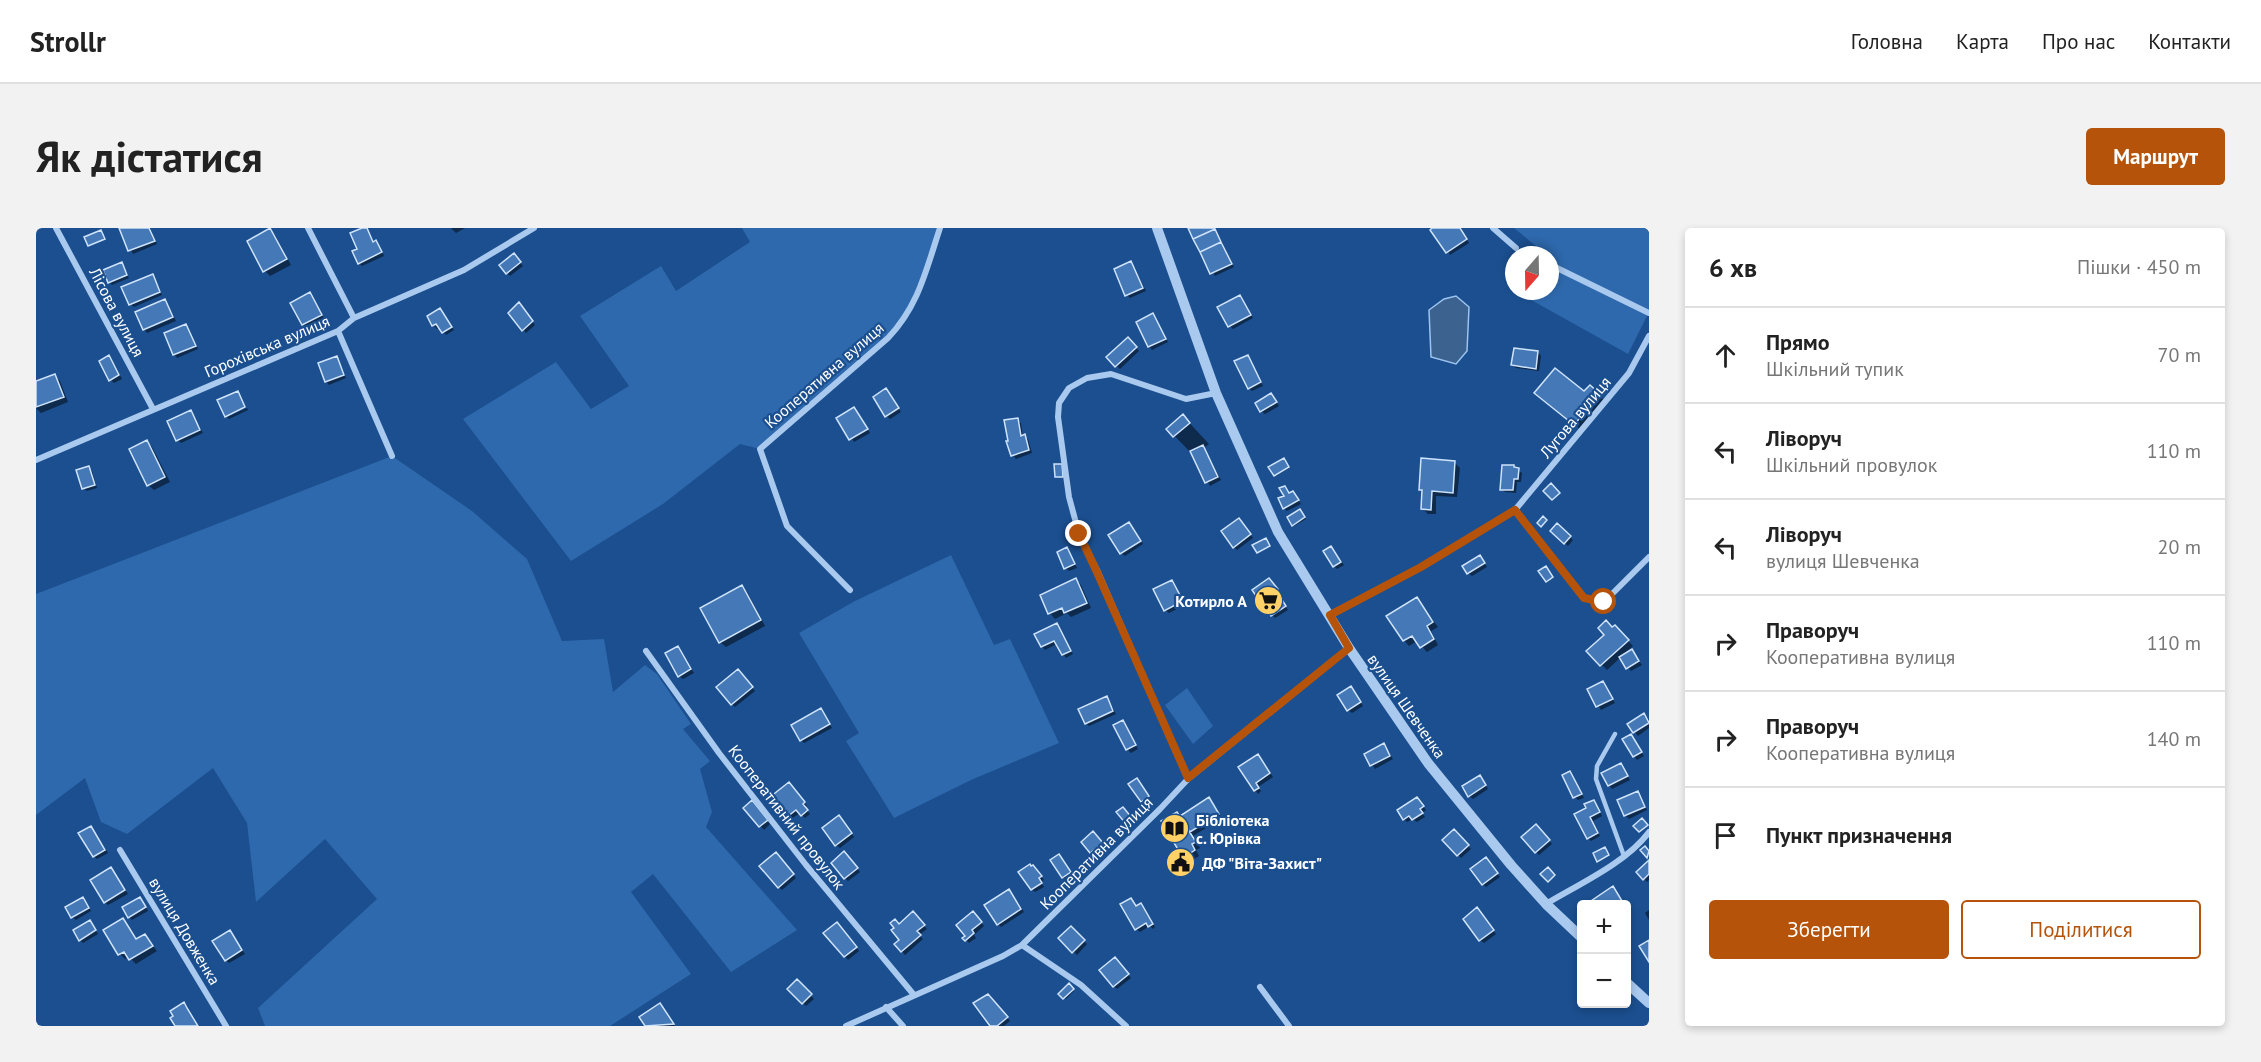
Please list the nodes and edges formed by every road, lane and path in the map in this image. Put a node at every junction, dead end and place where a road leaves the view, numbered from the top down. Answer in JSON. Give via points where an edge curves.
{"nodes":[{"id":1,"x":56,"y":228,"type":"edge"},
{"id":2,"x":308,"y":228,"type":"edge"},
{"id":3,"x":534,"y":228,"type":"edge"},
{"id":4,"x":940,"y":228,"type":"edge"},
{"id":5,"x":1157,"y":228,"type":"edge"},
{"id":6,"x":1493,"y":228,"type":"edge"},
{"id":7,"x":1514,"y":246,"type":"edge"},
{"id":8,"x":1559,"y":269,"type":"edge"},
{"id":9,"x":1649,"y":313,"type":"edge"},
{"id":10,"x":354,"y":318,"type":"junction"},
{"id":11,"x":338,"y":331,"type":"junction"},
{"id":12,"x":1649,"y":336,"type":"edge"},
{"id":13,"x":1216,"y":393,"type":"junction"},
{"id":14,"x":153,"y":409,"type":"junction"},
{"id":15,"x":392,"y":456,"type":"dead end"},
{"id":16,"x":36,"y":460,"type":"edge"},
{"id":17,"x":1515,"y":510,"type":"junction"},
{"id":18,"x":1649,"y":557,"type":"edge"},
{"id":19,"x":850,"y":590,"type":"dead end"},
{"id":20,"x":1330,"y":615,"type":"junction"},
{"id":21,"x":1349,"y":648,"type":"junction"},
{"id":22,"x":646,"y":651,"type":"dead end"},
{"id":23,"x":1615,"y":734,"type":"dead end"},
{"id":24,"x":1188,"y":778,"type":"junction"},
{"id":25,"x":1649,"y":831,"type":"edge"},
{"id":26,"x":120,"y":850,"type":"dead end"},
{"id":27,"x":1624,"y":856,"type":"junction"},
{"id":28,"x":1546,"y":904,"type":"junction"},
{"id":29,"x":1577,"y":934,"type":"edge"},
{"id":30,"x":1022,"y":945,"type":"junction"},
{"id":31,"x":1260,"y":987,"type":"dead end"},
{"id":32,"x":1631,"y":987,"type":"edge"},
{"id":33,"x":914,"y":995,"type":"junction"},
{"id":34,"x":1649,"y":1004,"type":"edge"},
{"id":35,"x":886,"y":1007,"type":"junction"},
{"id":36,"x":226,"y":1026,"type":"edge"},
{"id":37,"x":846,"y":1026,"type":"edge"},
{"id":38,"x":903,"y":1026,"type":"edge"},
{"id":39,"x":1126,"y":1026,"type":"edge"},
{"id":40,"x":1289,"y":1026,"type":"edge"}],
"edges":[{"from":1,"to":14,"type":"street","name":"Лісова вулиця"},
{"from":2,"to":10,"type":"street"},
{"from":3,"to":10,"type":"street","name":"Горохівська вулиця","via":[[464,270]]},
{"from":4,"to":19,"type":"street","name":"Кооперативна вулиця","via":[[915,302],[903,322],[760,449],[787,526]]},
{"from":5,"to":13,"type":"street","name":"вулиця Шевченка"},
{"from":6,"to":7,"type":"street"},
{"from":8,"to":9,"type":"street"},
{"from":10,"to":11,"type":"street","name":"Горохівська вулиця"},
{"from":11,"to":14,"type":"street","name":"Горохівська вулиця"},
{"from":11,"to":15,"type":"street"},
{"from":12,"to":17,"type":"street","name":"Лугова вулиця","via":[[1629,374]]},
{"from":13,"to":20,"type":"street","name":"вулиця Шевченка","via":[[1278,532]]},
{"from":13,"to":24,"type":"street","via":[[1186,399],[1111,374],[1087,378],[1069,388],[1059,403],[1069,497],[1079,534]]},
{"from":14,"to":16,"type":"street","name":"Горохівська вулиця"},
{"from":17,"to":18,"type":"street","via":[[1584,598],[1604,602]]},
{"from":17,"to":20,"type":"street","name":"Лугова вулиця","via":[[1421,567]]},
{"from":20,"to":21,"type":"street","name":"вулиця Шевченка"},
{"from":21,"to":24,"type":"street","name":"Кооперативна вулиця"},
{"from":21,"to":28,"type":"street","name":"вулиця Шевченка","via":[[1428,763]]},
{"from":22,"to":33,"type":"street","name":"Кооперативний провулок","via":[[806,865]]},
{"from":23,"to":27,"type":"lane","via":[[1597,766],[1596,779]]},
{"from":24,"to":30,"type":"street","name":"Кооперативна вулиця"},
{"from":25,"to":27,"type":"street"},
{"from":26,"to":36,"type":"street","name":"вулиця Довженка"},
{"from":27,"to":28,"type":"street"},
{"from":28,"to":29,"type":"street","name":"вулиця Шевченка"},
{"from":30,"to":33,"type":"street","name":"Кооперативна вулиця"},
{"from":30,"to":39,"type":"street","via":[[1082,986]]},
{"from":31,"to":40,"type":"street"},
{"from":32,"to":34,"type":"street"},
{"from":33,"to":35,"type":"street","name":"Кооперативна вулиця"},
{"from":35,"to":37,"type":"street","name":"Кооперативна вулиця"},
{"from":35,"to":38,"type":"street"}]}
